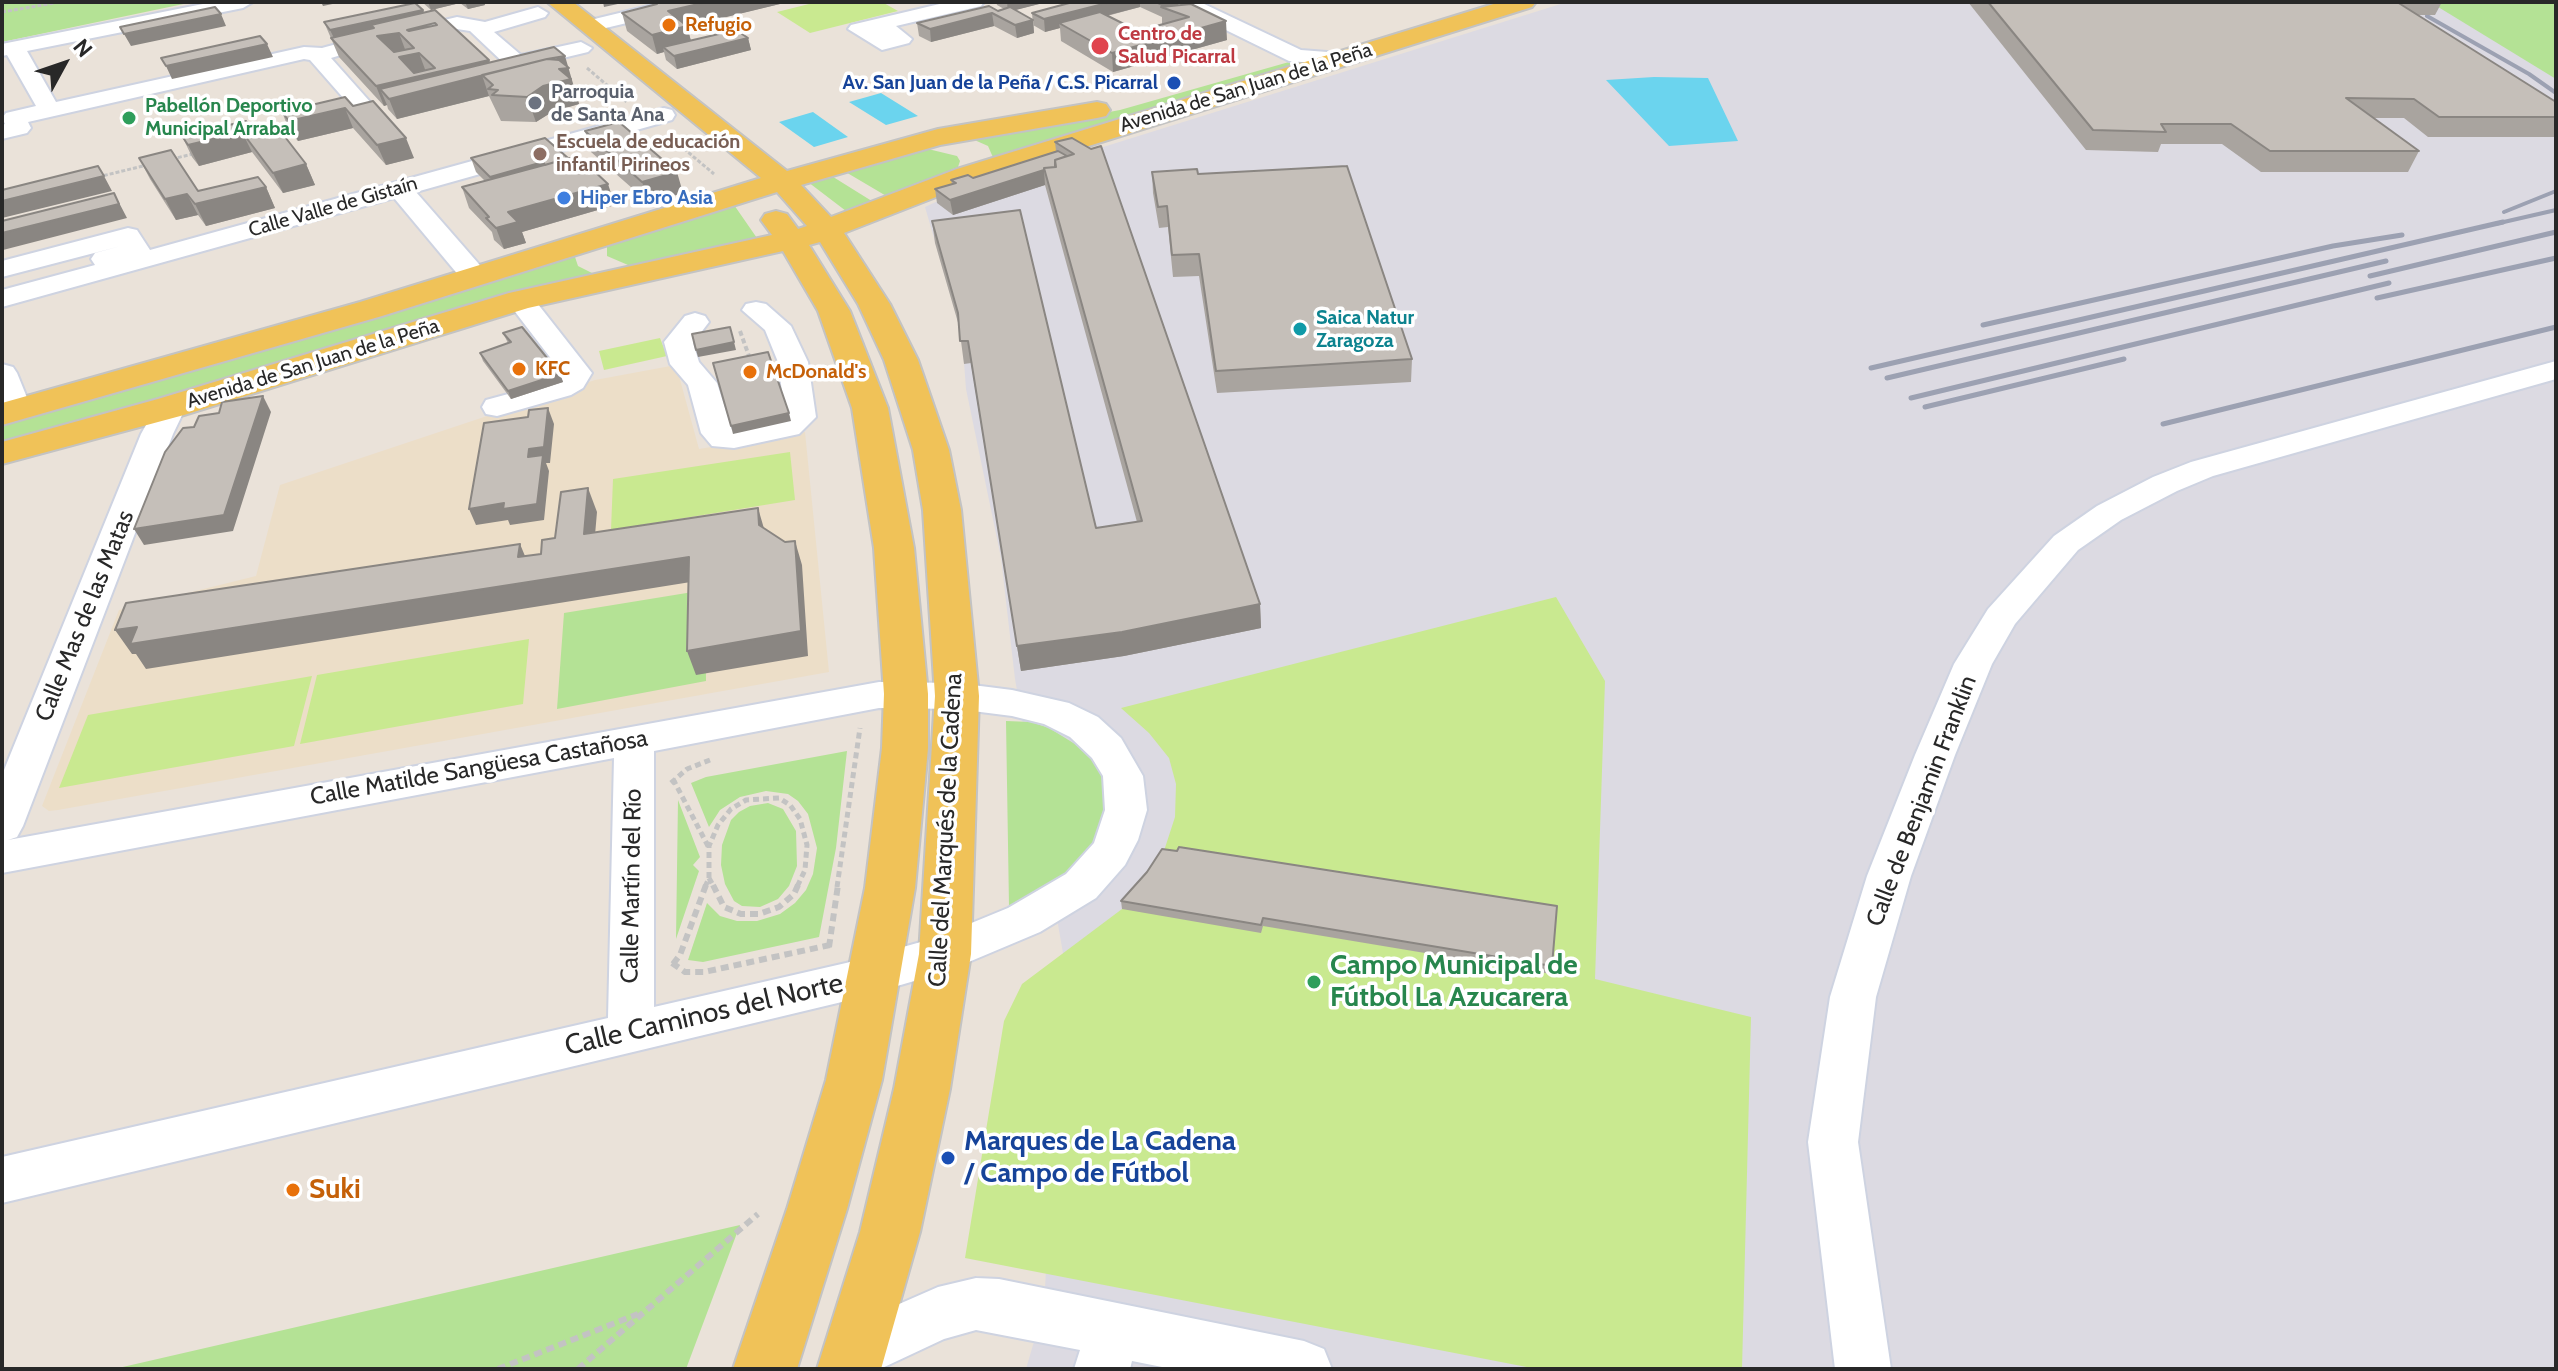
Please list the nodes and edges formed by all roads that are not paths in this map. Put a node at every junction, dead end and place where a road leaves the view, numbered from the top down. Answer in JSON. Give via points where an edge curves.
{"nodes":[{"id":1,"x":243,"y":2,"type":"edge"},
{"id":2,"x":691,"y":2,"type":"edge"},
{"id":3,"x":974,"y":2,"type":"edge"},
{"id":4,"x":1184,"y":2,"type":"edge"},
{"id":5,"x":1472,"y":2,"type":"edge"},
{"id":6,"x":1524,"y":2,"type":"edge"},
{"id":7,"x":540,"y":6,"type":"edge"},
{"id":8,"x":649,"y":6,"type":"edge"},
{"id":9,"x":880,"y":25,"type":"dead end"},
{"id":10,"x":480,"y":27,"type":"junction"},
{"id":11,"x":578,"y":42,"type":"junction"},
{"id":12,"x":86,"y":49,"type":"dead end"},
{"id":13,"x":13,"y":54,"type":"edge"},
{"id":14,"x":323,"y":54,"type":"junction"},
{"id":15,"x":1297,"y":56,"type":"junction"},
{"id":16,"x":1340,"y":59,"type":"junction"},
{"id":17,"x":361,"y":104,"type":"edge"},
{"id":18,"x":49,"y":110,"type":"junction"},
{"id":19,"x":656,"y":117,"type":"junction"},
{"id":20,"x":2,"y":132,"type":"edge"},
{"id":21,"x":923,"y":140,"type":"junction"},
{"id":22,"x":967,"y":175,"type":"junction"},
{"id":23,"x":782,"y":181,"type":"junction"},
{"id":24,"x":400,"y":189,"type":"junction"},
{"id":25,"x":737,"y":190,"type":"junction"},
{"id":26,"x":827,"y":230,"type":"junction"},
{"id":27,"x":600,"y":239,"type":"junction"},
{"id":28,"x":791,"y":240,"type":"junction"},
{"id":29,"x":2,"y":269,"type":"edge"},
{"id":30,"x":624,"y":276,"type":"junction"},
{"id":31,"x":475,"y":277,"type":"junction"},
{"id":32,"x":2,"y":286,"type":"edge"},
{"id":33,"x":2,"y":299,"type":"edge"},
{"id":34,"x":520,"y":300,"type":"junction"},
{"id":35,"x":756,"y":310,"type":"dead end"},
{"id":36,"x":695,"y":322,"type":"dead end"},
{"id":37,"x":2556,"y":370,"type":"edge"},
{"id":38,"x":2,"y":373,"type":"edge"},
{"id":39,"x":171,"y":407,"type":"junction"},
{"id":40,"x":497,"y":407,"type":"dead end"},
{"id":41,"x":10,"y":412,"type":"edge"},
{"id":42,"x":2,"y":453,"type":"edge"},
{"id":43,"x":896,"y":705,"type":"junction"},
{"id":44,"x":634,"y":740,"type":"junction"},
{"id":45,"x":2,"y":826,"type":"edge"},
{"id":46,"x":2,"y":857,"type":"edge"},
{"id":47,"x":945,"y":954,"type":"junction"},
{"id":48,"x":842,"y":969,"type":"junction"},
{"id":49,"x":631,"y":1032,"type":"junction"},
{"id":50,"x":2,"y":1180,"type":"edge"},
{"id":51,"x":1108,"y":1349,"type":"edge"},
{"id":52,"x":851,"y":1361,"type":"edge"},
{"id":53,"x":765,"y":1369,"type":"edge"},
{"id":54,"x":1301,"y":1369,"type":"edge"},
{"id":55,"x":1863,"y":1369,"type":"edge"}],
"edges":[{"from":1,"to":13,"type":"street"},
{"from":2,"to":8,"type":"street"},
{"from":3,"to":9,"type":"street"},
{"from":4,"to":15,"type":"street"},
{"from":5,"to":15,"type":"main road","name":"Avenida de San Juan de la Peña"},
{"from":6,"to":16,"type":"main road","name":"Avenida de San Juan de la Peña"},
{"from":7,"to":10,"type":"street"},
{"from":7,"to":11,"type":"main road"},
{"from":8,"to":11,"type":"street"},
{"from":10,"to":11,"type":"street","via":[[515,61],[529,61]]},
{"from":10,"to":14,"type":"street","via":[[457,23]]},
{"from":11,"to":19,"type":"main road","name":"Calle del Marqués de la Cadena"},
{"from":11,"to":23,"type":"main road","name":"Calle del Marqués de la Cadena"},
{"from":12,"to":13,"type":"street"},
{"from":13,"to":18,"type":"street"},
{"from":14,"to":17,"type":"street","via":[[320,59]]},
{"from":14,"to":18,"type":"street","via":[[304,53]]},
{"from":15,"to":16,"type":"street"},
{"from":15,"to":21,"type":"main road","name":"Avenida de San Juan de la Peña","via":[[1150,98]]},
{"from":16,"to":22,"type":"main road","name":"Avenida de San Juan de la Peña"},
{"from":18,"to":20,"type":"street","via":[[14,118],[19,128]]},
{"from":19,"to":24,"type":"street","name":"Calle Valle de Gistaín"},
{"from":19,"to":25,"type":"main road","name":"Calle del Marqués de la Cadena"},
{"from":21,"to":22,"type":"main road","name":"Avenida de San Juan de la Peña","via":[[970,153],[976,164]]},
{"from":21,"to":23,"type":"main road","name":"Avenida de San Juan de la Peña"},
{"from":22,"to":26,"type":"main road","name":"Avenida de San Juan de la Peña"},
{"from":23,"to":25,"type":"main road","name":"Avenida de San Juan de la Peña"},
{"from":23,"to":26,"type":"main road","name":"Calle del Marqués de la Cadena"},
{"from":24,"to":31,"type":"street"},
{"from":24,"to":33,"type":"street","name":"Calle Valle de Gistaín"},
{"from":25,"to":27,"type":"main road","name":"Avenida de San Juan de la Peña"},
{"from":25,"to":28,"type":"main road","name":"Calle del Marqués de la Cadena"},
{"from":26,"to":28,"type":"main road","name":"Avenida de San Juan de la Peña"},
{"from":26,"to":43,"type":"main road","name":"Calle del Marqués de la Cadena","via":[[874,304],[901,360],[931,450],[942,510]]},
{"from":27,"to":30,"type":"main road","via":[[590,248],[590,260],[605,272]]},
{"from":27,"to":31,"type":"main road","name":"Avenida de San Juan de la Peña"},
{"from":28,"to":30,"type":"main road","name":"Avenida de San Juan de la Peña"},
{"from":28,"to":43,"type":"main road","name":"Calle del Marqués de la Cadena","via":[[834,311],[870,408],[894,548]]},
{"from":29,"to":32,"type":"street","via":[[128,236],[137,250]]},
{"from":30,"to":34,"type":"main road","name":"Avenida de San Juan de la Peña"},
{"from":31,"to":41,"type":"main road","name":"Avenida de San Juan de la Peña"},
{"from":34,"to":39,"type":"main road","name":"Avenida de San Juan de la Peña"},
{"from":34,"to":40,"type":"street","via":[[577,373],[560,389]]},
{"from":35,"to":36,"type":"street","via":[[777,326],[793,362],[801,417],[788,427],[734,439],[717,433],[702,383],[685,364],[678,342]]},
{"from":37,"to":55,"type":"street","name":"Calle de Benjamin Franklin","via":[[2202,469],[2165,484],[2066,543],[2001,617],[1973,664],[1930,769],[1889,876],[1853,997],[1833,1142]]},
{"from":38,"to":41,"type":"street"},
{"from":39,"to":42,"type":"main road","name":"Avenida de San Juan de la Peña"},
{"from":39,"to":45,"type":"street","name":"Calle Mas de las Matas"},
{"from":43,"to":44,"type":"street","name":"Calle Matilde Sangüesa Castañosa"},
{"from":43,"to":47,"type":"main road","name":"Calle del Marqués de la Cadena"},
{"from":43,"to":47,"type":"street","name":"Calle Caminos del Norte","via":[[1035,707],[1055,713],[1084,727],[1107,748],[1123,776],[1126,810],[1110,854],[1081,886],[1024,920]]},
{"from":43,"to":48,"type":"main road","name":"Calle del Marqués de la Cadena","via":[[897,824]]},
{"from":44,"to":46,"type":"street","name":"Calle Matilde Sangüesa Castañosa"},
{"from":44,"to":49,"type":"street","name":"Calle Martín del Río"},
{"from":47,"to":48,"type":"street","name":"Calle Caminos del Norte"},
{"from":47,"to":52,"type":"main road","name":"Calle del Marqués de la Cadena","via":[[900,1187]]},
{"from":48,"to":49,"type":"street","name":"Calle Caminos del Norte"},
{"from":48,"to":53,"type":"main road","name":"Calle del Marqués de la Cadena","via":[[854,1080]]},
{"from":49,"to":50,"type":"street","name":"Calle Caminos del Norte"},
{"from":51,"to":52,"type":"street","via":[[999,1306],[976,1304],[938,1314]]},
{"from":51,"to":54,"type":"street"}]}
